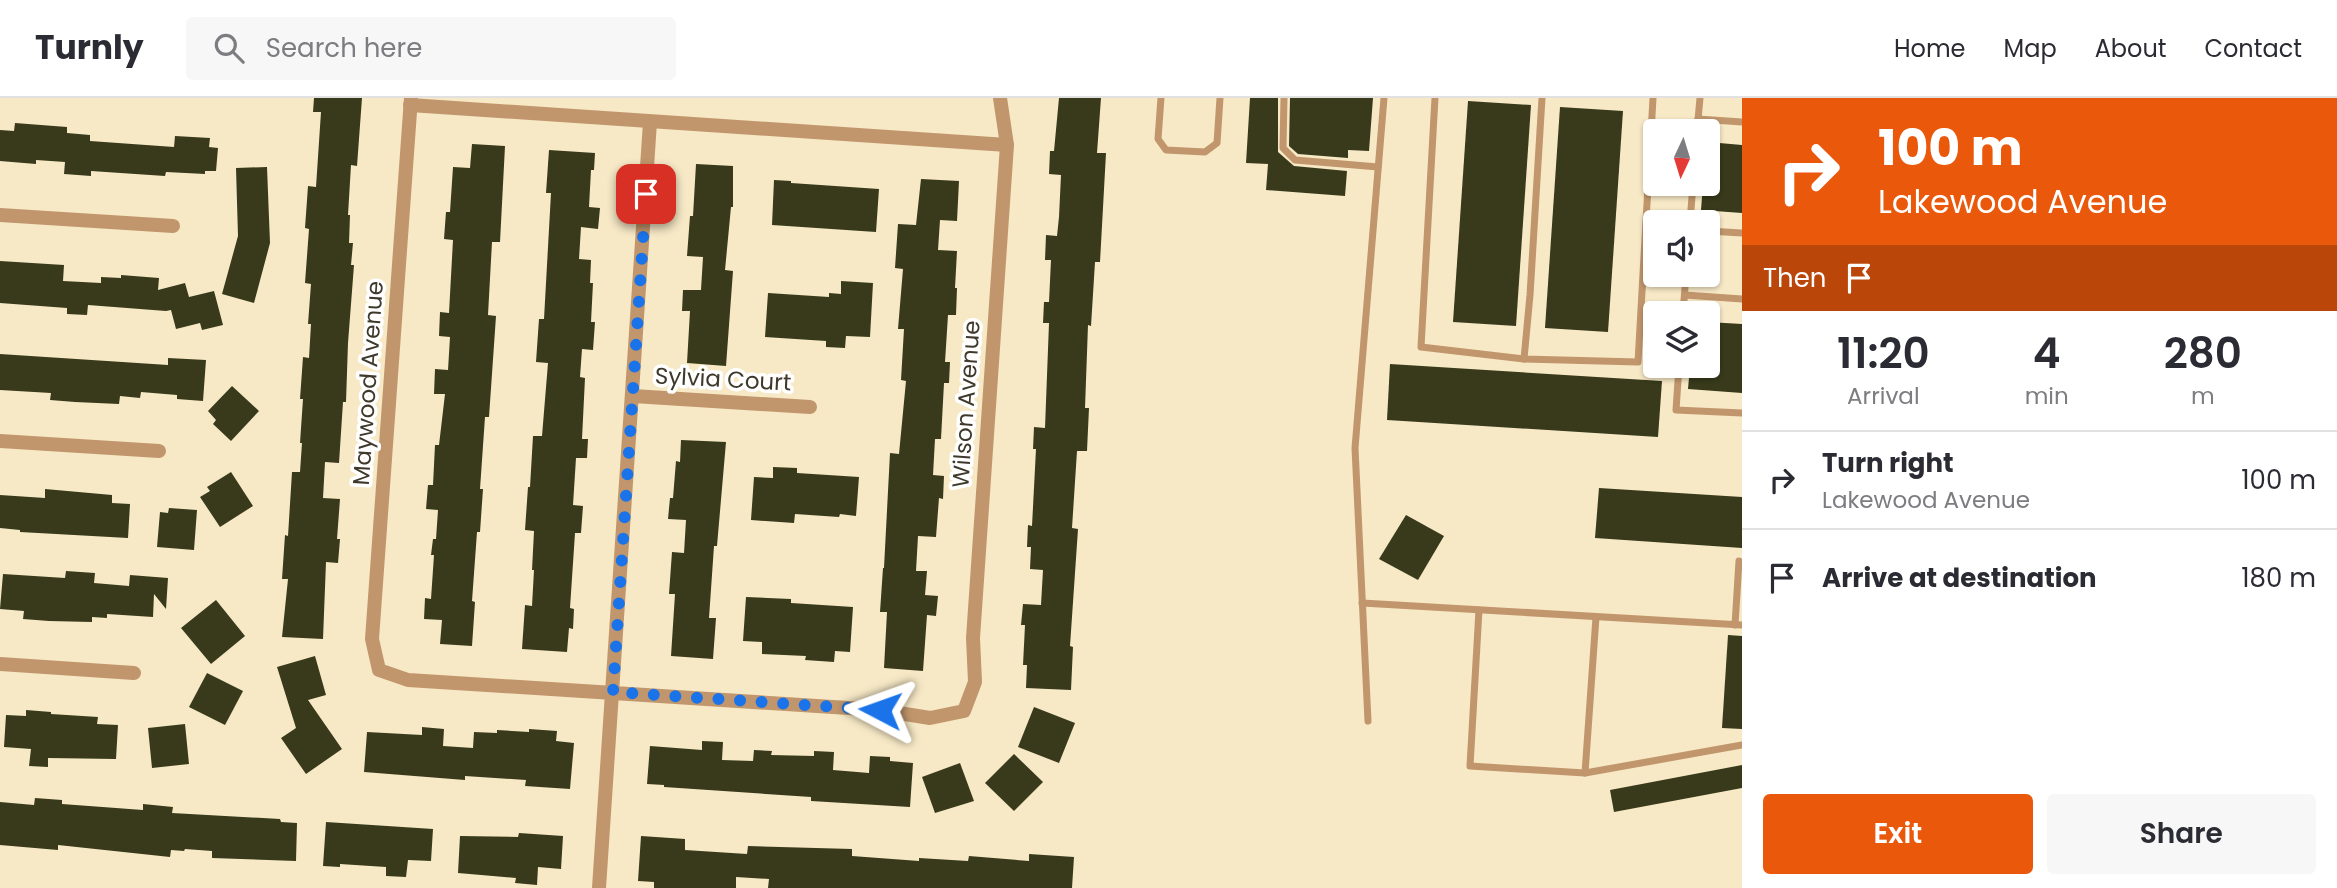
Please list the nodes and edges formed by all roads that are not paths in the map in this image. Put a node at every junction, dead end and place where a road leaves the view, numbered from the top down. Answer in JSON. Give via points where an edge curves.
{"nodes":[{"id":1,"x":1000,"y":98,"type":"edge"},
{"id":2,"x":1161,"y":98,"type":"edge"},
{"id":3,"x":1220,"y":98,"type":"edge"},
{"id":4,"x":1284,"y":98,"type":"edge"},
{"id":5,"x":1384,"y":98,"type":"edge"},
{"id":6,"x":1435,"y":98,"type":"edge"},
{"id":7,"x":1542,"y":98,"type":"edge"},
{"id":8,"x":1653,"y":98,"type":"edge"},
{"id":9,"x":1700,"y":98,"type":"edge"},
{"id":10,"x":410,"y":102,"type":"edge"},
{"id":11,"x":1698,"y":119,"type":"edge"},
{"id":12,"x":1720,"y":120,"type":"edge"},
{"id":13,"x":650,"y":122,"type":"junction"},
{"id":14,"x":1742,"y":122,"type":"edge"},
{"id":15,"x":1007,"y":145,"type":"junction"},
{"id":16,"x":1378,"y":167,"type":"junction"},
{"id":17,"x":0,"y":215,"type":"edge"},
{"id":18,"x":173,"y":226,"type":"dead end"},
{"id":19,"x":1720,"y":232,"type":"edge"},
{"id":20,"x":1742,"y":233,"type":"edge"},
{"id":21,"x":1685,"y":287,"type":"edge"},
{"id":22,"x":1685,"y":295,"type":"junction"},
{"id":23,"x":1742,"y":299,"type":"edge"},
{"id":24,"x":1684,"y":301,"type":"edge"},
{"id":25,"x":1524,"y":359,"type":"junction"},
{"id":26,"x":1678,"y":378,"type":"edge"},
{"id":27,"x":633,"y":396,"type":"junction"},
{"id":28,"x":810,"y":407,"type":"dead end"},
{"id":29,"x":1742,"y":413,"type":"edge"},
{"id":30,"x":0,"y":441,"type":"edge"},
{"id":31,"x":159,"y":451,"type":"dead end"},
{"id":32,"x":1739,"y":561,"type":"dead end"},
{"id":33,"x":1363,"y":603,"type":"junction"},
{"id":34,"x":1479,"y":610,"type":"junction"},
{"id":35,"x":1596,"y":617,"type":"junction"},
{"id":36,"x":1739,"y":625,"type":"edge"},
{"id":37,"x":0,"y":664,"type":"edge"},
{"id":38,"x":134,"y":673,"type":"dead end"},
{"id":39,"x":613,"y":692,"type":"junction"},
{"id":40,"x":1368,"y":721,"type":"dead end"},
{"id":41,"x":1742,"y":746,"type":"edge"},
{"id":42,"x":1585,"y":773,"type":"junction"},
{"id":43,"x":599,"y":888,"type":"edge"}],
"edges":[{"from":1,"to":15,"type":"street","name":"Wilson Avenue"},
{"from":2,"to":3,"type":"lane","via":[[1158,139],[1166,150],[1205,152],[1217,143]]},
{"from":4,"to":16,"type":"lane","via":[[1283,148],[1289,156]]},
{"from":5,"to":16,"type":"lane"},
{"from":6,"to":25,"type":"lane","via":[[1421,347]]},
{"from":7,"to":25,"type":"lane"},
{"from":8,"to":25,"type":"lane","via":[[1638,362]]},
{"from":9,"to":11,"type":"lane"},
{"from":10,"to":13,"type":"street"},
{"from":10,"to":39,"type":"street","name":"Maywood Avenue","via":[[372,639],[379,670],[408,680]]},
{"from":12,"to":14,"type":"lane"},
{"from":13,"to":15,"type":"street"},
{"from":13,"to":27,"type":"street"},
{"from":15,"to":39,"type":"street","name":"Wilson Avenue","via":[[973,638],[975,682],[964,712],[930,718],[880,710]]},
{"from":16,"to":33,"type":"lane","via":[[1355,448]]},
{"from":17,"to":18,"type":"street"},
{"from":19,"to":20,"type":"lane"},
{"from":21,"to":22,"type":"lane"},
{"from":22,"to":23,"type":"lane"},
{"from":22,"to":24,"type":"lane"},
{"from":26,"to":29,"type":"lane","via":[[1676,410]]},
{"from":27,"to":28,"type":"street","name":"Sylvia Court"},
{"from":27,"to":39,"type":"street"},
{"from":30,"to":31,"type":"street"},
{"from":32,"to":36,"type":"lane"},
{"from":33,"to":34,"type":"lane"},
{"from":33,"to":40,"type":"lane"},
{"from":34,"to":35,"type":"lane"},
{"from":34,"to":42,"type":"lane","via":[[1469,766]]},
{"from":35,"to":36,"type":"lane"},
{"from":35,"to":42,"type":"lane"},
{"from":37,"to":38,"type":"street"},
{"from":39,"to":43,"type":"street"},
{"from":41,"to":42,"type":"lane"}]}
